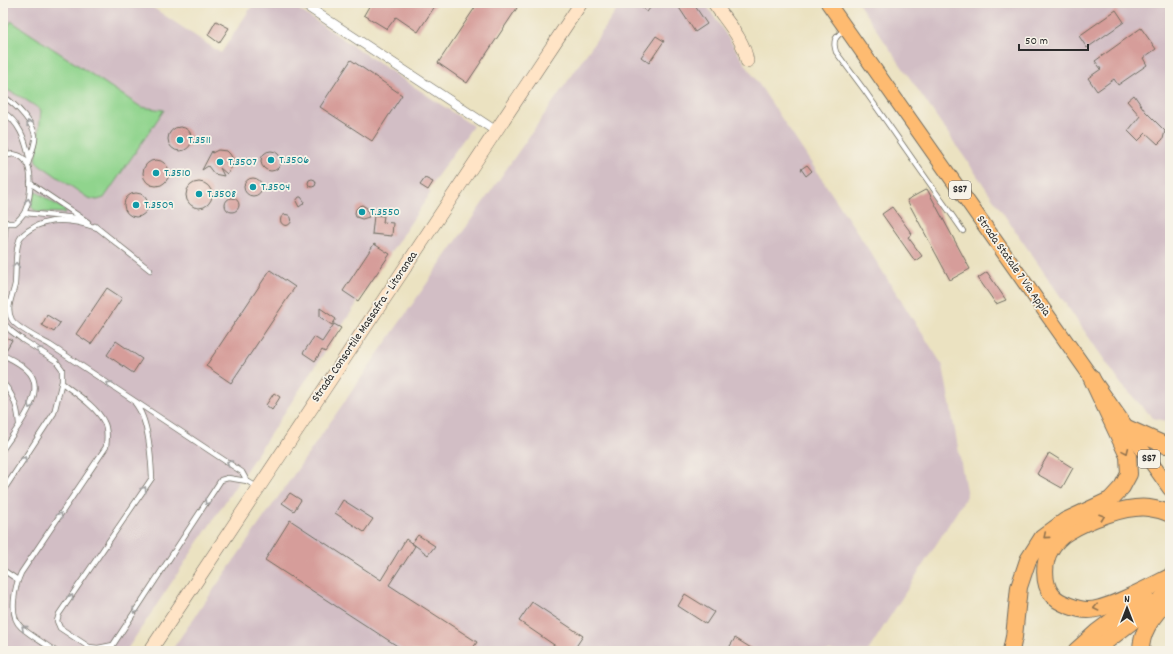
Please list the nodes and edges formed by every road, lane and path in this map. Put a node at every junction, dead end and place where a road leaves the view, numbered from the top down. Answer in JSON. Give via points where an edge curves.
{"nodes":[{"id":1,"x":302,"y":3,"type":"edge"},
{"id":2,"x":581,"y":3,"type":"edge"},
{"id":3,"x":714,"y":3,"type":"edge"},
{"id":4,"x":828,"y":3,"type":"edge"},
{"id":5,"x":846,"y":28,"type":"junction"},
{"id":6,"x":747,"y":61,"type":"dead end"},
{"id":7,"x":3,"y":96,"type":"edge"},
{"id":8,"x":3,"y":112,"type":"edge"},
{"id":9,"x":496,"y":131,"type":"junction"},
{"id":10,"x":3,"y":141,"type":"edge"},
{"id":11,"x":5,"y":157,"type":"edge"},
{"id":12,"x":29,"y":158,"type":"junction"},
{"id":13,"x":28,"y":164,"type":"junction"},
{"id":14,"x":30,"y":183,"type":"junction"},
{"id":15,"x":25,"y":213,"type":"junction"},
{"id":16,"x":5,"y":222,"type":"edge"},
{"id":17,"x":97,"y":228,"type":"junction"},
{"id":18,"x":963,"y":231,"type":"dead end"},
{"id":19,"x":3,"y":252,"type":"edge"},
{"id":20,"x":150,"y":270,"type":"dead end"},
{"id":21,"x":3,"y":322,"type":"edge"},
{"id":22,"x":3,"y":355,"type":"edge"},
{"id":23,"x":1091,"y":377,"type":"junction"},
{"id":24,"x":3,"y":382,"type":"edge"},
{"id":25,"x":62,"y":383,"type":"junction"},
{"id":26,"x":131,"y":398,"type":"junction"},
{"id":27,"x":19,"y":424,"type":"junction"},
{"id":28,"x":1127,"y":428,"type":"junction"},
{"id":29,"x":1170,"y":444,"type":"edge"},
{"id":30,"x":3,"y":449,"type":"edge"},
{"id":31,"x":253,"y":484,"type":"junction"},
{"id":32,"x":1170,"y":489,"type":"edge"},
{"id":33,"x":3,"y":491,"type":"edge"},
{"id":34,"x":1170,"y":514,"type":"edge"},
{"id":35,"x":3,"y":570,"type":"edge"},
{"id":36,"x":1170,"y":577,"type":"edge"},
{"id":37,"x":18,"y":580,"type":"junction"},
{"id":38,"x":1170,"y":592,"type":"edge"},
{"id":39,"x":1170,"y":596,"type":"edge"},
{"id":40,"x":113,"y":645,"type":"junction"},
{"id":41,"x":55,"y":651,"type":"edge"},
{"id":42,"x":109,"y":651,"type":"edge"},
{"id":43,"x":150,"y":651,"type":"edge"},
{"id":44,"x":1011,"y":651,"type":"edge"},
{"id":45,"x":1076,"y":651,"type":"edge"},
{"id":46,"x":1094,"y":651,"type":"edge"},
{"id":47,"x":1141,"y":651,"type":"edge"}],
"edges":[{"from":1,"to":9,"type":"street"},
{"from":2,"to":9,"type":"street","name":"Strada Consortile Massafra - Litoranea"},
{"from":3,"to":6,"type":"street","via":[[741,42]]},
{"from":4,"to":5,"type":"main road","name":"Strada Statale 7 Via Appia","number":"SS7"},
{"from":5,"to":18,"type":"lane","via":[[836,37],[836,52]]},
{"from":5,"to":23,"type":"main road","name":"Strada Statale 7 Via Appia","number":"SS7"},
{"from":12,"to":7,"type":"lane","one_way":true,"via":[[35,140],[34,133],[22,112]]},
{"from":8,"to":12,"type":"lane","via":[[21,130]]},
{"from":9,"to":31,"type":"street","name":"Strada Consortile Massafra - Litoranea"},
{"from":10,"to":11,"type":"lane"},
{"from":11,"to":13,"type":"lane","via":[[14,154],[21,156]]},
{"from":12,"to":13,"type":"lane"},
{"from":13,"to":14,"type":"lane"},
{"from":15,"to":14,"type":"lane","one_way":true},
{"from":14,"to":17,"type":"lane"},
{"from":15,"to":16,"type":"lane","via":[[15,223]]},
{"from":15,"to":17,"type":"lane","via":[[77,218]]},
{"from":16,"to":19,"type":"lane"},
{"from":17,"to":20,"type":"lane"},
{"from":26,"to":17,"type":"lane","one_way":true,"via":[[23,329],[13,320],[10,313],[19,241],[23,234],[41,223],[62,220]]},
{"from":25,"to":21,"type":"lane","one_way":true,"via":[[62,369],[56,361],[11,331]]},
{"from":22,"to":27,"type":"lane","one_way":true,"via":[[28,371],[32,379],[34,395]]},
{"from":23,"to":28,"type":"main road","name":"Strada Statale 7 Via Appia","number":"SS7"},
{"from":23,"to":44,"type":"highway","one_way":true,"via":[[1128,456],[1129,474],[1122,487],[1110,500],[1065,521],[1042,538],[1028,560],[1019,587]]},
{"from":24,"to":27,"type":"lane","via":[[18,408]]},
{"from":33,"to":25,"type":"lane","one_way":true,"via":[[54,413]]},
{"from":37,"to":25,"type":"lane","one_way":true,"via":[[106,447],[107,434],[104,422],[95,409]]},
{"from":31,"to":26,"type":"lane","one_way":true,"via":[[242,472]]},
{"from":40,"to":26,"type":"lane","one_way":true,"via":[[88,647],[60,628],[57,621],[59,614],[152,478],[144,422]]},
{"from":27,"to":30,"type":"lane"},
{"from":28,"to":29,"type":"highway","via":[[1165,445]]},
{"from":28,"to":32,"type":"main road","name":"Strada Statale 7 Via Appia","number":"SS7"},
{"from":31,"to":40,"type":"lane","one_way":true,"via":[[228,478],[221,480]]},
{"from":31,"to":43,"type":"street","name":"Strada Consortile Massafra - Litoranea"},
{"from":36,"to":34,"type":"highway","one_way":true,"via":[[1111,605],[1089,610],[1069,607],[1052,596],[1045,579],[1045,563],[1051,549],[1067,532],[1120,511],[1148,508]]},
{"from":35,"to":37,"type":"lane"},
{"from":36,"to":45,"type":"highway"},
{"from":41,"to":37,"type":"lane","one_way":true,"via":[[20,626],[15,617],[14,602]]},
{"from":38,"to":46,"type":"highway"},
{"from":39,"to":47,"type":"highway","via":[[1149,622],[1141,642]]},
{"from":40,"to":42,"type":"lane"}]}
